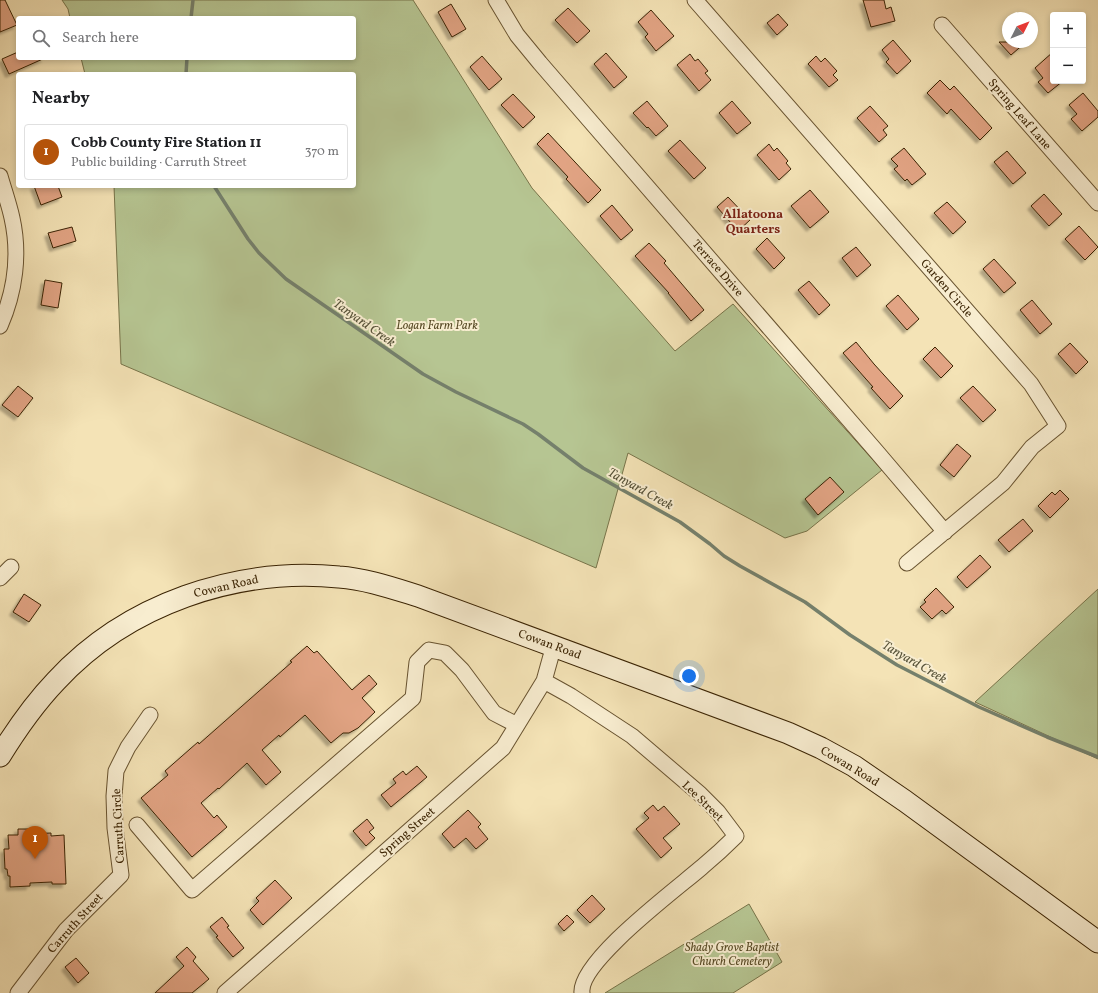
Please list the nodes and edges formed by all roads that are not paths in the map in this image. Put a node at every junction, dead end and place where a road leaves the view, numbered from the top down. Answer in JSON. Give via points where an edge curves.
{"nodes":[{"id":1,"x":496,"y":0,"type":"edge"},
{"id":2,"x":695,"y":0,"type":"edge"},
{"id":3,"x":942,"y":24,"type":"dead end"},
{"id":4,"x":0,"y":177,"type":"edge"},
{"id":5,"x":1098,"y":203,"type":"edge"},
{"id":6,"x":0,"y":326,"type":"edge"},
{"id":7,"x":945,"y":532,"type":"junction"},
{"id":8,"x":906,"y":563,"type":"dead end"},
{"id":9,"x":12,"y":567,"type":"dead end"},
{"id":10,"x":0,"y":578,"type":"edge"},
{"id":11,"x":554,"y":645,"type":"junction"},
{"id":12,"x":544,"y":681,"type":"junction"},
{"id":13,"x":150,"y":715,"type":"dead end"},
{"id":14,"x":517,"y":725,"type":"junction"},
{"id":15,"x":5,"y":735,"type":"edge"},
{"id":16,"x":0,"y":756,"type":"edge"},
{"id":17,"x":137,"y":826,"type":"dead end"},
{"id":18,"x":120,"y":875,"type":"joint"},
{"id":19,"x":1098,"y":942,"type":"edge"},
{"id":20,"x":18,"y":993,"type":"edge"},
{"id":21,"x":225,"y":993,"type":"edge"},
{"id":22,"x":582,"y":993,"type":"edge"}],
"edges":[{"from":1,"to":7,"type":"street","name":"Terrace Drive","via":[[517,35],[540,63]]},
{"from":2,"to":7,"type":"street","name":"Garden Circle","via":[[1025,378],[1058,426],[1032,447],[1003,483]]},
{"from":3,"to":5,"type":"street","name":"Spring Leaf Lane"},
{"from":4,"to":6,"type":"street","via":[[12,218],[15,244],[12,291]]},
{"from":7,"to":8,"type":"street","name":"Garden Circle"},
{"from":9,"to":10,"type":"street"},
{"from":11,"to":12,"type":"street","name":"Spring Street"},
{"from":11,"to":15,"type":"main road","name":"Cowan Road","via":[[379,583],[299,575],[254,579],[199,591],[172,601],[102,640],[56,680],[33,708]]},
{"from":11,"to":19,"type":"main road","name":"Cowan Road","via":[[780,730],[854,766]]},
{"from":12,"to":14,"type":"street","name":"Spring Street"},
{"from":12,"to":22,"type":"street","name":"Lee Street","via":[[632,736],[700,794],[736,836],[710,861],[616,939],[593,966],[582,987]]},
{"from":13,"to":18,"type":"street","name":"Carruth Circle","via":[[128,747],[116,771],[114,796]]},
{"from":14,"to":17,"type":"street","via":[[494,713],[462,670],[444,653],[429,650],[417,662],[413,698],[192,890]]},
{"from":14,"to":21,"type":"street","name":"Spring Street","via":[[503,748]]},
{"from":15,"to":16,"type":"main road","name":"Cowan Road"},
{"from":18,"to":20,"type":"street","name":"Carruth Street","via":[[66,930]]}]}
